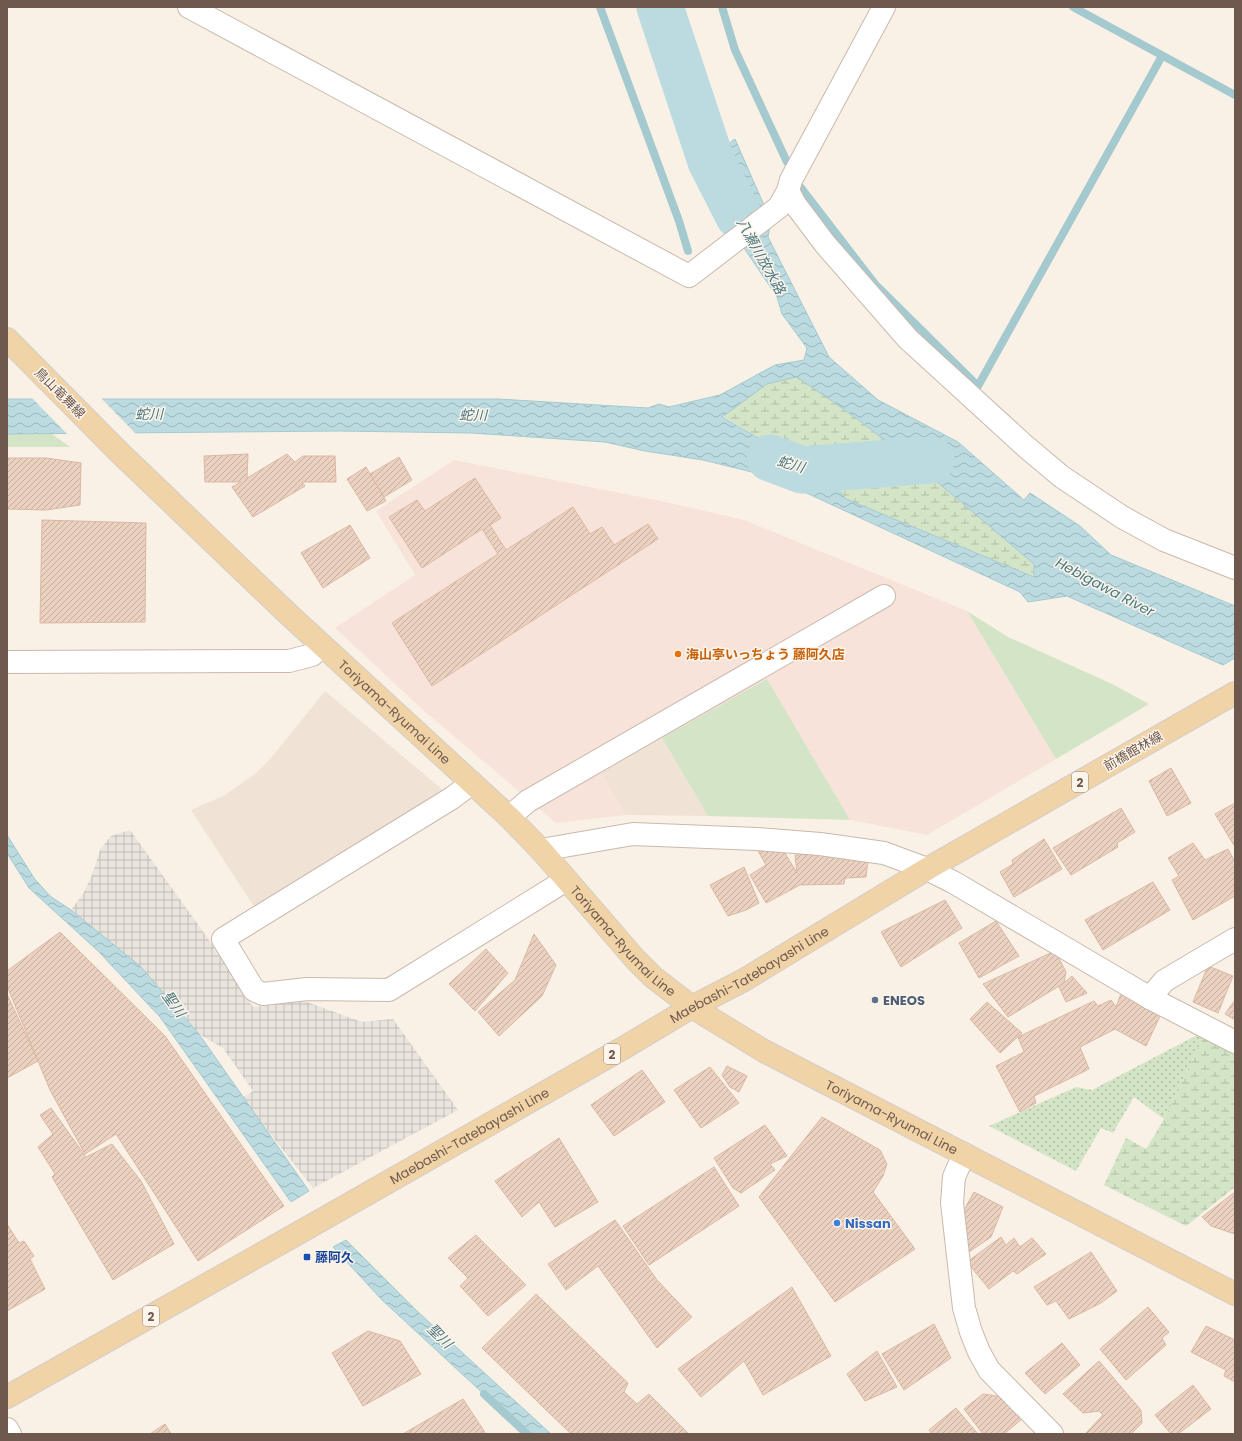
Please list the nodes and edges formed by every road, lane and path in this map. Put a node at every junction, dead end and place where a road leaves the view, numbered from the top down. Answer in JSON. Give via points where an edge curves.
{"nodes":[{"id":1,"x":189,"y":7,"type":"edge"},
{"id":2,"x":884,"y":7,"type":"edge"},
{"id":3,"x":784,"y":199,"type":"junction"},
{"id":4,"x":7,"y":339,"type":"edge"},
{"id":5,"x":113,"y":447,"type":"joint"},
{"id":6,"x":1235,"y":568,"type":"edge"},
{"id":7,"x":884,"y":596,"type":"dead end"},
{"id":8,"x":322,"y":646,"type":"junction"},
{"id":9,"x":7,"y":662,"type":"edge"},
{"id":10,"x":1234,"y":694,"type":"edge"},
{"id":11,"x":472,"y":783,"type":"junction"},
{"id":12,"x":509,"y":817,"type":"junction"},
{"id":13,"x":541,"y":850,"type":"junction"},
{"id":14,"x":927,"y":869,"type":"junction"},
{"id":15,"x":566,"y":880,"type":"junction"},
{"id":16,"x":1235,"y":940,"type":"edge"},
{"id":17,"x":1150,"y":998,"type":"junction"},
{"id":18,"x":692,"y":1007,"type":"junction"},
{"id":19,"x":1235,"y":1042,"type":"edge"},
{"id":20,"x":964,"y":1154,"type":"junction"},
{"id":21,"x":1235,"y":1294,"type":"edge"},
{"id":22,"x":7,"y":1398,"type":"edge"},
{"id":23,"x":7,"y":1429,"type":"edge"},
{"id":24,"x":1038,"y":1430,"type":"edge"},
{"id":25,"x":10,"y":1434,"type":"edge"}],
"edges":[{"from":1,"to":3,"type":"street","via":[[689,276]]},
{"from":2,"to":3,"type":"street","via":[[791,180]]},
{"from":3,"to":6,"type":"street","via":[[795,204],[825,244],[908,339],[1062,477],[1122,517],[1164,540]]},
{"from":4,"to":5,"type":"main road","name":"鳥山竜舞線"},
{"from":5,"to":8,"type":"main road","name":"Toriyama-Ryumai Line"},
{"from":7,"to":12,"type":"street","via":[[528,801]]},
{"from":8,"to":9,"type":"street","via":[[312,655],[289,661]]},
{"from":8,"to":11,"type":"main road","name":"Toriyama-Ryumai Line"},
{"from":10,"to":14,"type":"main road","name":"前橋館林線","number":"2"},
{"from":11,"to":12,"type":"main road","name":"Toriyama-Ryumai Line"},
{"from":11,"to":15,"type":"street","via":[[452,798],[223,940],[254,990],[263,994],[307,989],[389,990]]},
{"from":12,"to":13,"type":"main road","name":"Toriyama-Ryumai Line"},
{"from":13,"to":14,"type":"street","via":[[633,834],[757,839],[884,853]]},
{"from":13,"to":15,"type":"main road","name":"Toriyama-Ryumai Line"},
{"from":14,"to":17,"type":"street"},
{"from":14,"to":18,"type":"main road","name":"Maebashi-Tatebayashi Line","number":"2","via":[[744,980]]},
{"from":15,"to":18,"type":"main road","name":"Toriyama-Ryumai Line","via":[[653,977]]},
{"from":16,"to":17,"type":"street","via":[[1164,981]]},
{"from":17,"to":19,"type":"street"},
{"from":18,"to":20,"type":"main road","name":"Toriyama-Ryumai Line","via":[[764,1051]]},
{"from":18,"to":22,"type":"main road","name":"Maebashi-Tatebayashi Line","number":"2"},
{"from":20,"to":21,"type":"main road","name":"Toriyama-Ryumai Line"},
{"from":20,"to":24,"type":"street","via":[[952,1189],[964,1308],[979,1352],[989,1370]]},
{"from":23,"to":25,"type":"street"}]}
